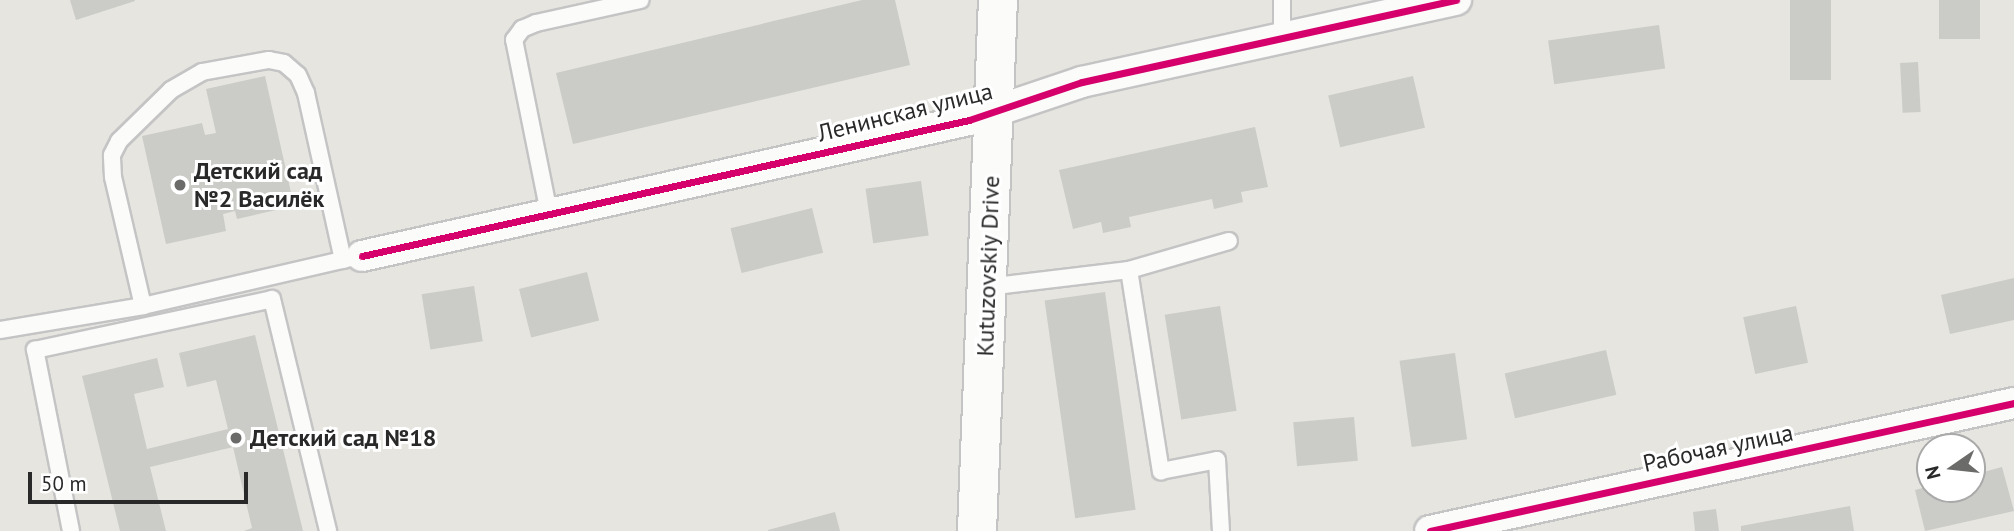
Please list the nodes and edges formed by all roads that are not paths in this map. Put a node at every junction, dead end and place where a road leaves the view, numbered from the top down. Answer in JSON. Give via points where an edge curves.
{"nodes":[{"id":1,"x":641,"y":0,"type":"edge"},
{"id":2,"x":998,"y":0,"type":"edge"},
{"id":3,"x":1282,"y":0,"type":"edge"},
{"id":4,"x":1456,"y":0,"type":"edge"},
{"id":5,"x":1282,"y":38,"type":"junction"},
{"id":6,"x":994,"y":111,"type":"junction"},
{"id":7,"x":549,"y":213,"type":"junction"},
{"id":8,"x":1229,"y":241,"type":"dead end"},
{"id":9,"x":352,"y":258,"type":"junction"},
{"id":10,"x":1129,"y":270,"type":"junction"},
{"id":11,"x":988,"y":287,"type":"junction"},
{"id":12,"x":143,"y":306,"type":"junction"},
{"id":13,"x":0,"y":330,"type":"edge"},
{"id":14,"x":2014,"y":403,"type":"edge"},
{"id":15,"x":71,"y":531,"type":"edge"},
{"id":16,"x":328,"y":531,"type":"edge"},
{"id":17,"x":976,"y":531,"type":"edge"},
{"id":18,"x":1221,"y":531,"type":"edge"},
{"id":19,"x":1430,"y":531,"type":"edge"}],
"edges":[{"from":1,"to":7,"type":"lane","via":[[536,23],[522,29],[514,40]]},
{"from":2,"to":6,"type":"street","name":"Kutuzovskiy Drive"},
{"from":3,"to":5,"type":"lane"},
{"from":4,"to":5,"type":"street","name":"Ленинская улица"},
{"from":5,"to":6,"type":"street","name":"Ленинская улица","via":[[1082,82]]},
{"from":6,"to":7,"type":"street","name":"Ленинская улица"},
{"from":6,"to":11,"type":"street","name":"Kutuzovskiy Drive"},
{"from":7,"to":9,"type":"street","name":"Ленинская улица"},
{"from":8,"to":10,"type":"lane"},
{"from":9,"to":12,"type":"lane"},
{"from":9,"to":12,"type":"lane","via":[[298,75],[284,63],[269,60],[202,72],[171,90],[119,141],[112,155]]},
{"from":10,"to":11,"type":"lane"},
{"from":10,"to":18,"type":"lane","via":[[1161,471],[1217,460]]},
{"from":11,"to":17,"type":"street","name":"Kutuzovskiy Drive"},
{"from":12,"to":13,"type":"lane"},
{"from":14,"to":19,"type":"street","name":"Рабочая улица"},
{"from":15,"to":16,"type":"lane","via":[[35,350],[272,299]]}]}
